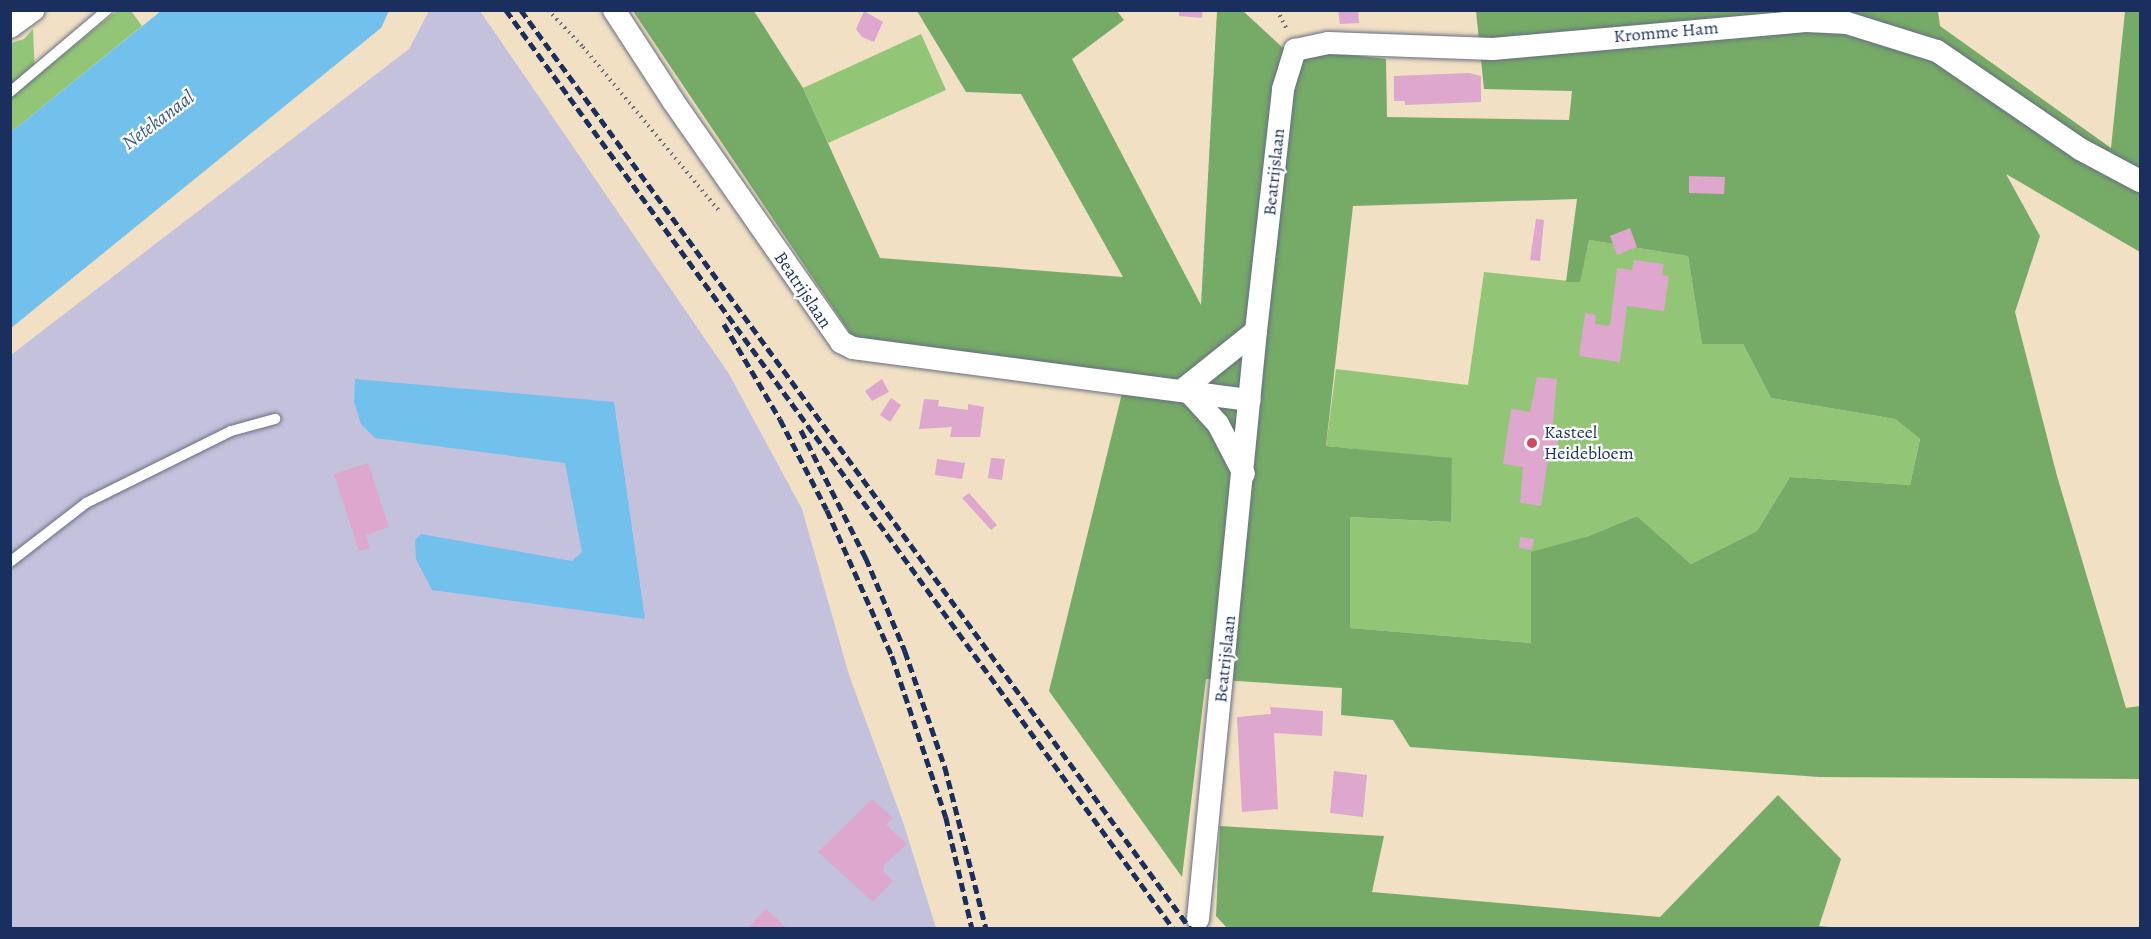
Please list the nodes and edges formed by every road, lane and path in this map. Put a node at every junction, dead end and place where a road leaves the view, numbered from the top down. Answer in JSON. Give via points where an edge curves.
{"nodes":[{"id":1,"x":33,"y":10,"type":"edge"},
{"id":2,"x":107,"y":10,"type":"edge"},
{"id":3,"x":548,"y":10,"type":"edge"},
{"id":4,"x":614,"y":10,"type":"edge"},
{"id":5,"x":10,"y":27,"type":"edge"},
{"id":6,"x":1295,"y":50,"type":"joint"},
{"id":7,"x":10,"y":92,"type":"edge"},
{"id":8,"x":2140,"y":181,"type":"edge"},
{"id":9,"x":722,"y":215,"type":"dead end"},
{"id":10,"x":1256,"y":331,"type":"junction"},
{"id":11,"x":1185,"y":392,"type":"junction"},
{"id":12,"x":1250,"y":400,"type":"junction"},
{"id":13,"x":275,"y":419,"type":"dead end"},
{"id":14,"x":1244,"y":474,"type":"junction"},
{"id":15,"x":10,"y":562,"type":"edge"},
{"id":16,"x":1198,"y":919,"type":"dead end"}],
"edges":[{"from":1,"to":5,"type":"street"},
{"from":2,"to":7,"type":"lane"},
{"from":3,"to":9,"type":"path"},
{"from":4,"to":11,"type":"street","name":"Beatrijslaan","via":[[842,342],[853,348]]},
{"from":6,"to":8,"type":"street","name":"Kromme Ham","via":[[1328,43],[1493,49],[1806,21],[1846,23],[1937,51],[2080,149]]},
{"from":6,"to":10,"type":"street","name":"Beatrijslaan","via":[[1283,89]]},
{"from":10,"to":11,"type":"street"},
{"from":10,"to":12,"type":"street","name":"Beatrijslaan"},
{"from":11,"to":12,"type":"street","name":"Beatrijslaan"},
{"from":11,"to":14,"type":"street","via":[[1218,424]]},
{"from":12,"to":14,"type":"street","name":"Beatrijslaan"},
{"from":13,"to":15,"type":"lane","via":[[231,431],[86,503]]},
{"from":14,"to":16,"type":"street","name":"Beatrijslaan"}]}
